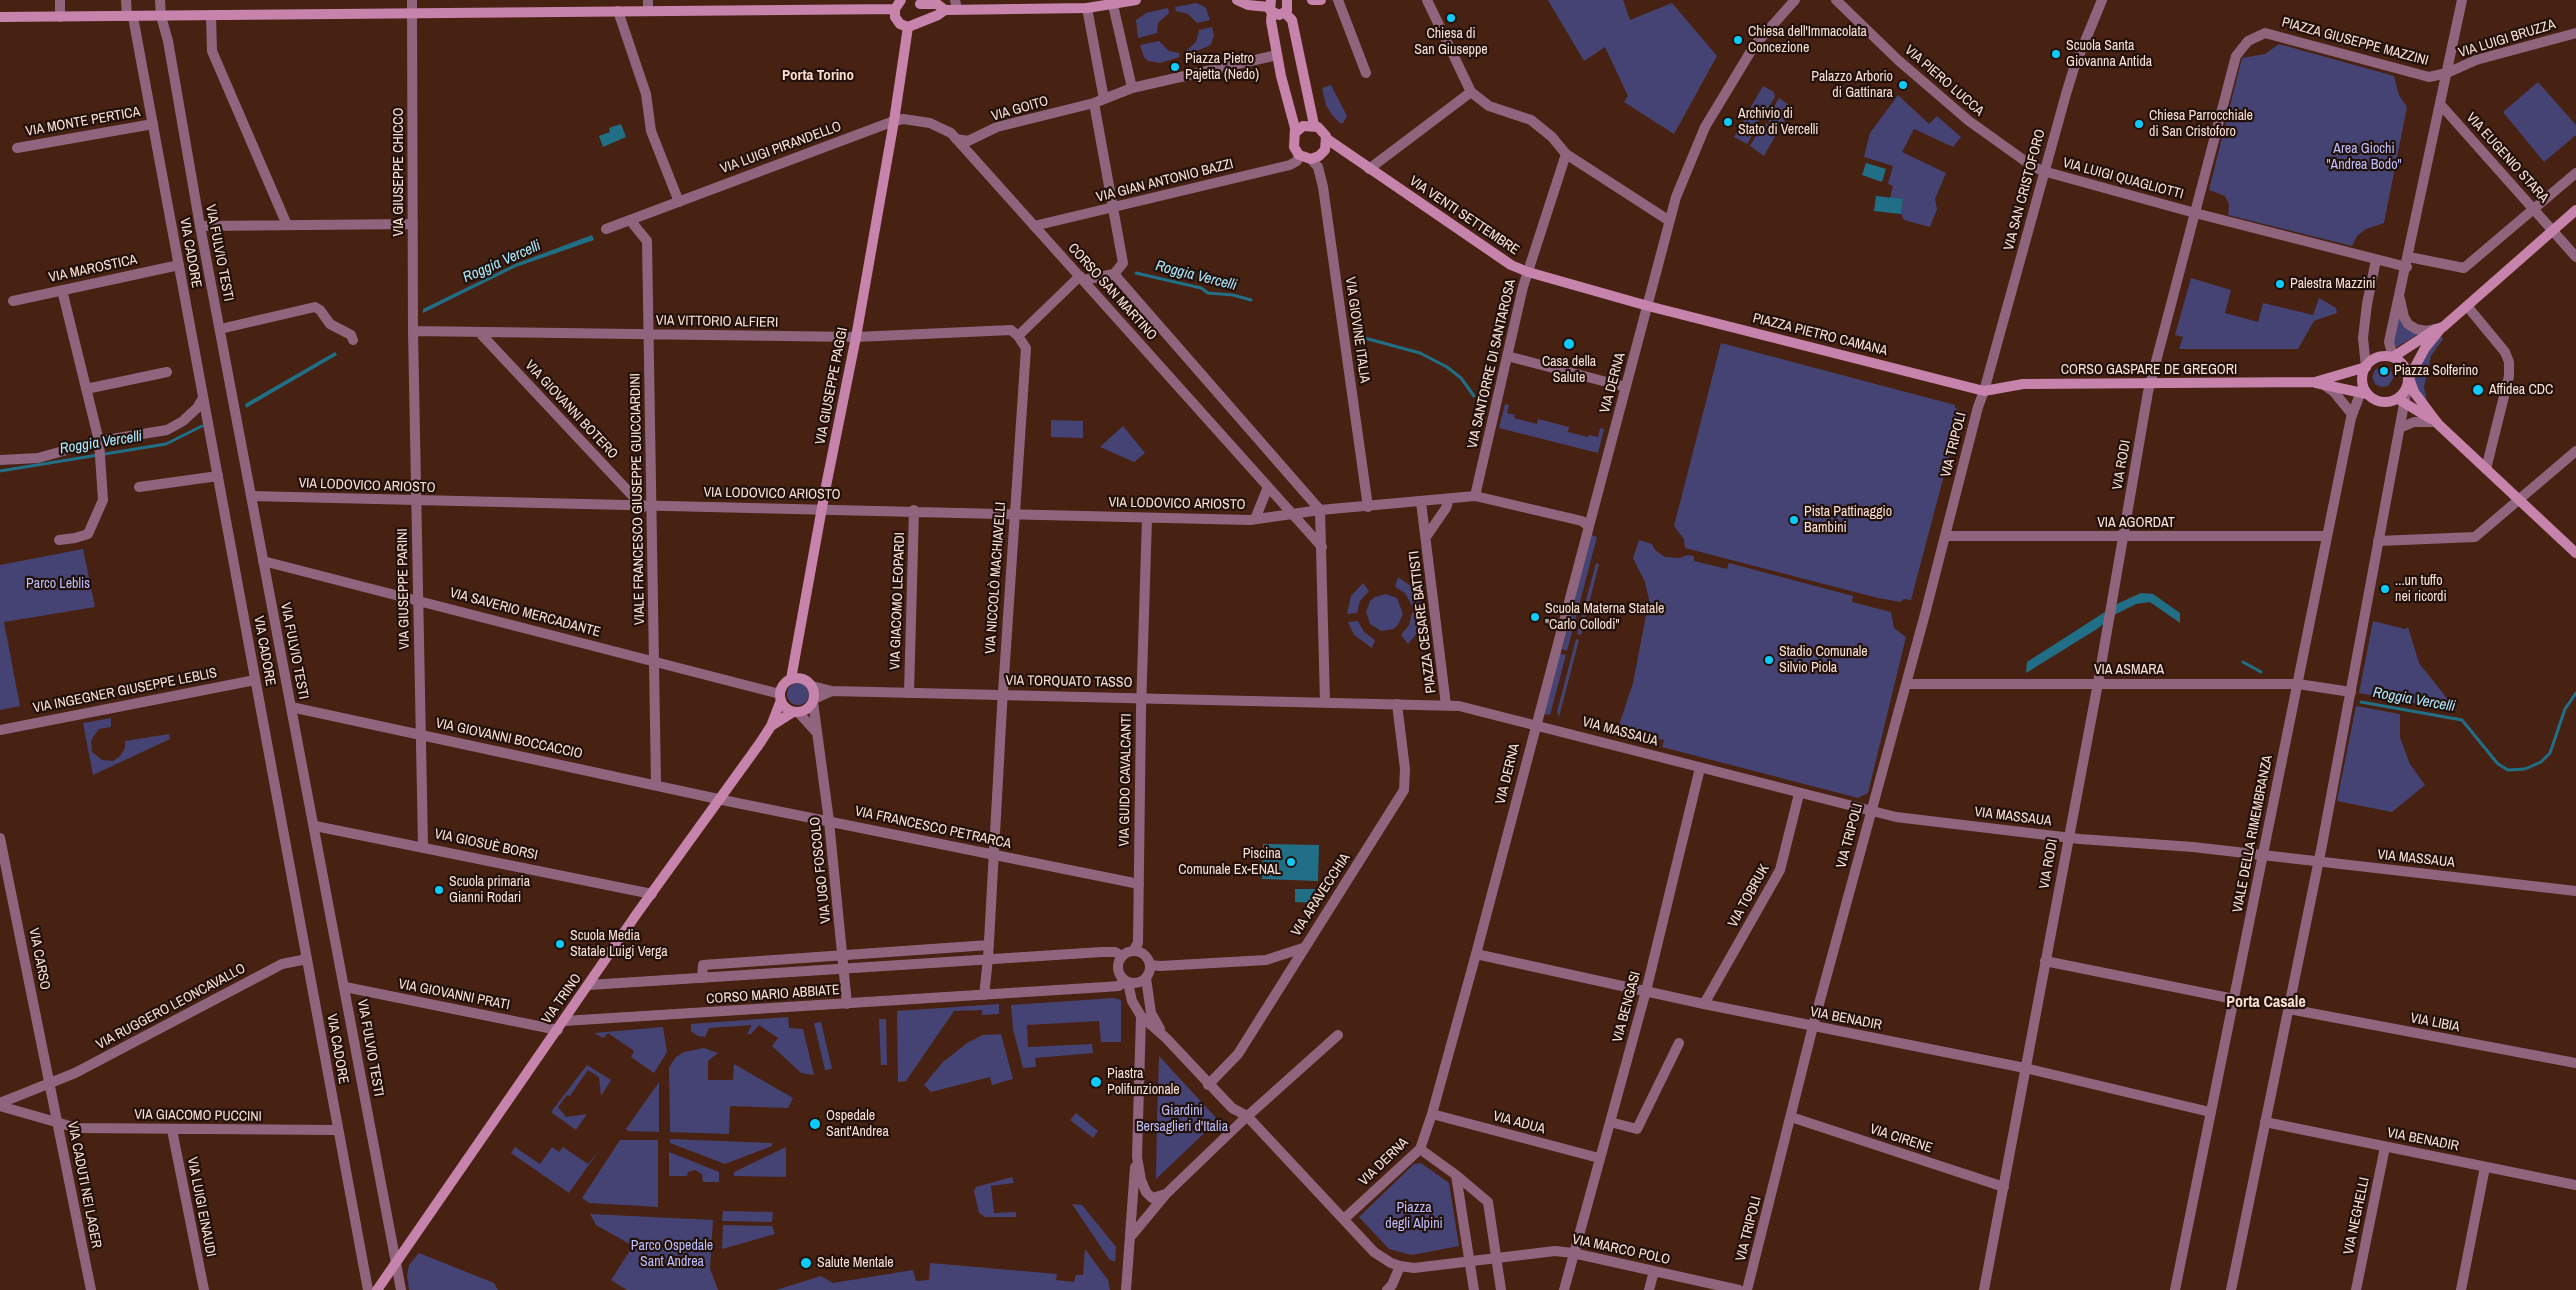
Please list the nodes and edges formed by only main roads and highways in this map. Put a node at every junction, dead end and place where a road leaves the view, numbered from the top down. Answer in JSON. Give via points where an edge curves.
{"nodes":[{"id":1,"x":901,"y":0,"type":"edge"},
{"id":2,"x":1136,"y":0,"type":"edge"},
{"id":3,"x":1237,"y":0,"type":"edge"},
{"id":4,"x":1288,"y":0,"type":"edge"},
{"id":5,"x":1312,"y":0,"type":"edge"},
{"id":6,"x":1321,"y":0,"type":"edge"},
{"id":7,"x":918,"y":2,"type":"edge"},
{"id":8,"x":956,"y":4,"type":"edge"},
{"id":9,"x":1270,"y":4,"type":"edge"},
{"id":10,"x":1080,"y":5,"type":"edge"},
{"id":11,"x":895,"y":9,"type":"junction"},
{"id":12,"x":945,"y":10,"type":"junction"},
{"id":13,"x":1285,"y":13,"type":"junction"},
{"id":14,"x":0,"y":17,"type":"edge"},
{"id":15,"x":921,"y":20,"type":"junction"},
{"id":16,"x":908,"y":26,"type":"junction"},
{"id":17,"x":1314,"y":125,"type":"junction"},
{"id":18,"x":1295,"y":133,"type":"junction"},
{"id":19,"x":1327,"y":139,"type":"junction"},
{"id":20,"x":1326,"y":150,"type":"junction"},
{"id":21,"x":1357,"y":160,"type":"junction"},
{"id":22,"x":2576,"y":210,"type":"edge"},
{"id":23,"x":1648,"y":306,"type":"joint"},
{"id":24,"x":2439,"y":328,"type":"junction"},
{"id":25,"x":2393,"y":357,"type":"junction"},
{"id":26,"x":2366,"y":367,"type":"junction"},
{"id":27,"x":2408,"y":383,"type":"junction"},
{"id":28,"x":2320,"y":384,"type":"junction"},
{"id":29,"x":1984,"y":391,"type":"joint"},
{"id":30,"x":2363,"y":391,"type":"junction"},
{"id":31,"x":2402,"y":402,"type":"junction"},
{"id":32,"x":2437,"y":422,"type":"junction"},
{"id":33,"x":2576,"y":553,"type":"edge"},
{"id":34,"x":794,"y":655,"type":"junction"},
{"id":35,"x":790,"y":679,"type":"junction"},
{"id":36,"x":809,"y":682,"type":"junction"},
{"id":37,"x":780,"y":697,"type":"junction"},
{"id":38,"x":796,"y":712,"type":"junction"},
{"id":39,"x":771,"y":726,"type":"junction"},
{"id":40,"x":377,"y":1290,"type":"edge"}],
"edges":[{"from":1,"to":11,"type":"main road"},
{"from":2,"to":10,"type":"main road","via":[[1113,5]]},
{"from":3,"to":9,"type":"main road","via":[[1248,5]]},
{"from":4,"to":13,"type":"main road"},
{"from":5,"to":6,"type":"main road"},
{"from":7,"to":12,"type":"main road","via":[[937,4]]},
{"from":7,"to":15,"type":"main road","via":[[923,12]]},
{"from":8,"to":10,"type":"main road"},
{"from":8,"to":12,"type":"main road"},
{"from":9,"to":13,"type":"main road","via":[[1279,15]]},
{"from":9,"to":18,"type":"main road","via":[[1277,55]]},
{"from":11,"to":14,"type":"main road"},
{"from":11,"to":16,"type":"main road","via":[[897,21]]},
{"from":12,"to":15,"type":"main road"},
{"from":13,"to":17,"type":"main road","via":[[1292,20]]},
{"from":15,"to":16,"type":"main road"},
{"from":16,"to":34,"type":"main road","name":"VIA GIUSEPPE PAGGI","via":[[856,338]]},
{"from":17,"to":18,"type":"main road","via":[[1303,126]]},
{"from":17,"to":19,"type":"main road"},
{"from":18,"to":20,"type":"main road","via":[[1294,147],[1299,156],[1311,159]]},
{"from":19,"to":20,"type":"main road"},
{"from":19,"to":21,"type":"main road","name":"VIA VENTI SETTEMBRE"},
{"from":20,"to":21,"type":"main road","name":"VIA VENTI SETTEMBRE"},
{"from":21,"to":23,"type":"main road","name":"VIA VENTI SETTEMBRE","via":[[1511,265]]},
{"from":22,"to":24,"type":"main road"},
{"from":23,"to":29,"type":"main road","name":"PIAZZA PIETRO CAMANA"},
{"from":24,"to":25,"type":"main road"},
{"from":24,"to":27,"type":"main road"},
{"from":25,"to":26,"type":"main road","via":[[2382,356]]},
{"from":25,"to":27,"type":"main road","via":[[2405,368]]},
{"from":26,"to":28,"type":"main road","name":"CORSO GASPARE DE GREGORI"},
{"from":26,"to":30,"type":"main road"},
{"from":27,"to":31,"type":"main road"},
{"from":27,"to":32,"type":"main road"},
{"from":28,"to":29,"type":"main road","name":"CORSO GASPARE DE GREGORI","via":[[2023,384]]},
{"from":28,"to":30,"type":"main road","name":"CORSO GASPARE DE GREGORI"},
{"from":30,"to":31,"type":"main road","via":[[2384,403]]},
{"from":31,"to":32,"type":"main road"},
{"from":32,"to":33,"type":"main road"},
{"from":34,"to":35,"type":"main road","name":"VIA GIUSEPPE PAGGI"},
{"from":34,"to":36,"type":"main road"},
{"from":35,"to":36,"type":"main road"},
{"from":35,"to":37,"type":"main road","via":[[783,685]]},
{"from":36,"to":38,"type":"main road","via":[[814,701],[804,711]]},
{"from":37,"to":38,"type":"main road","via":[[783,705]]},
{"from":37,"to":39,"type":"main road","name":"VIA TRINO"},
{"from":38,"to":39,"type":"main road","name":"VIA TRINO"},
{"from":39,"to":40,"type":"main road","name":"VIA TRINO"}]}
